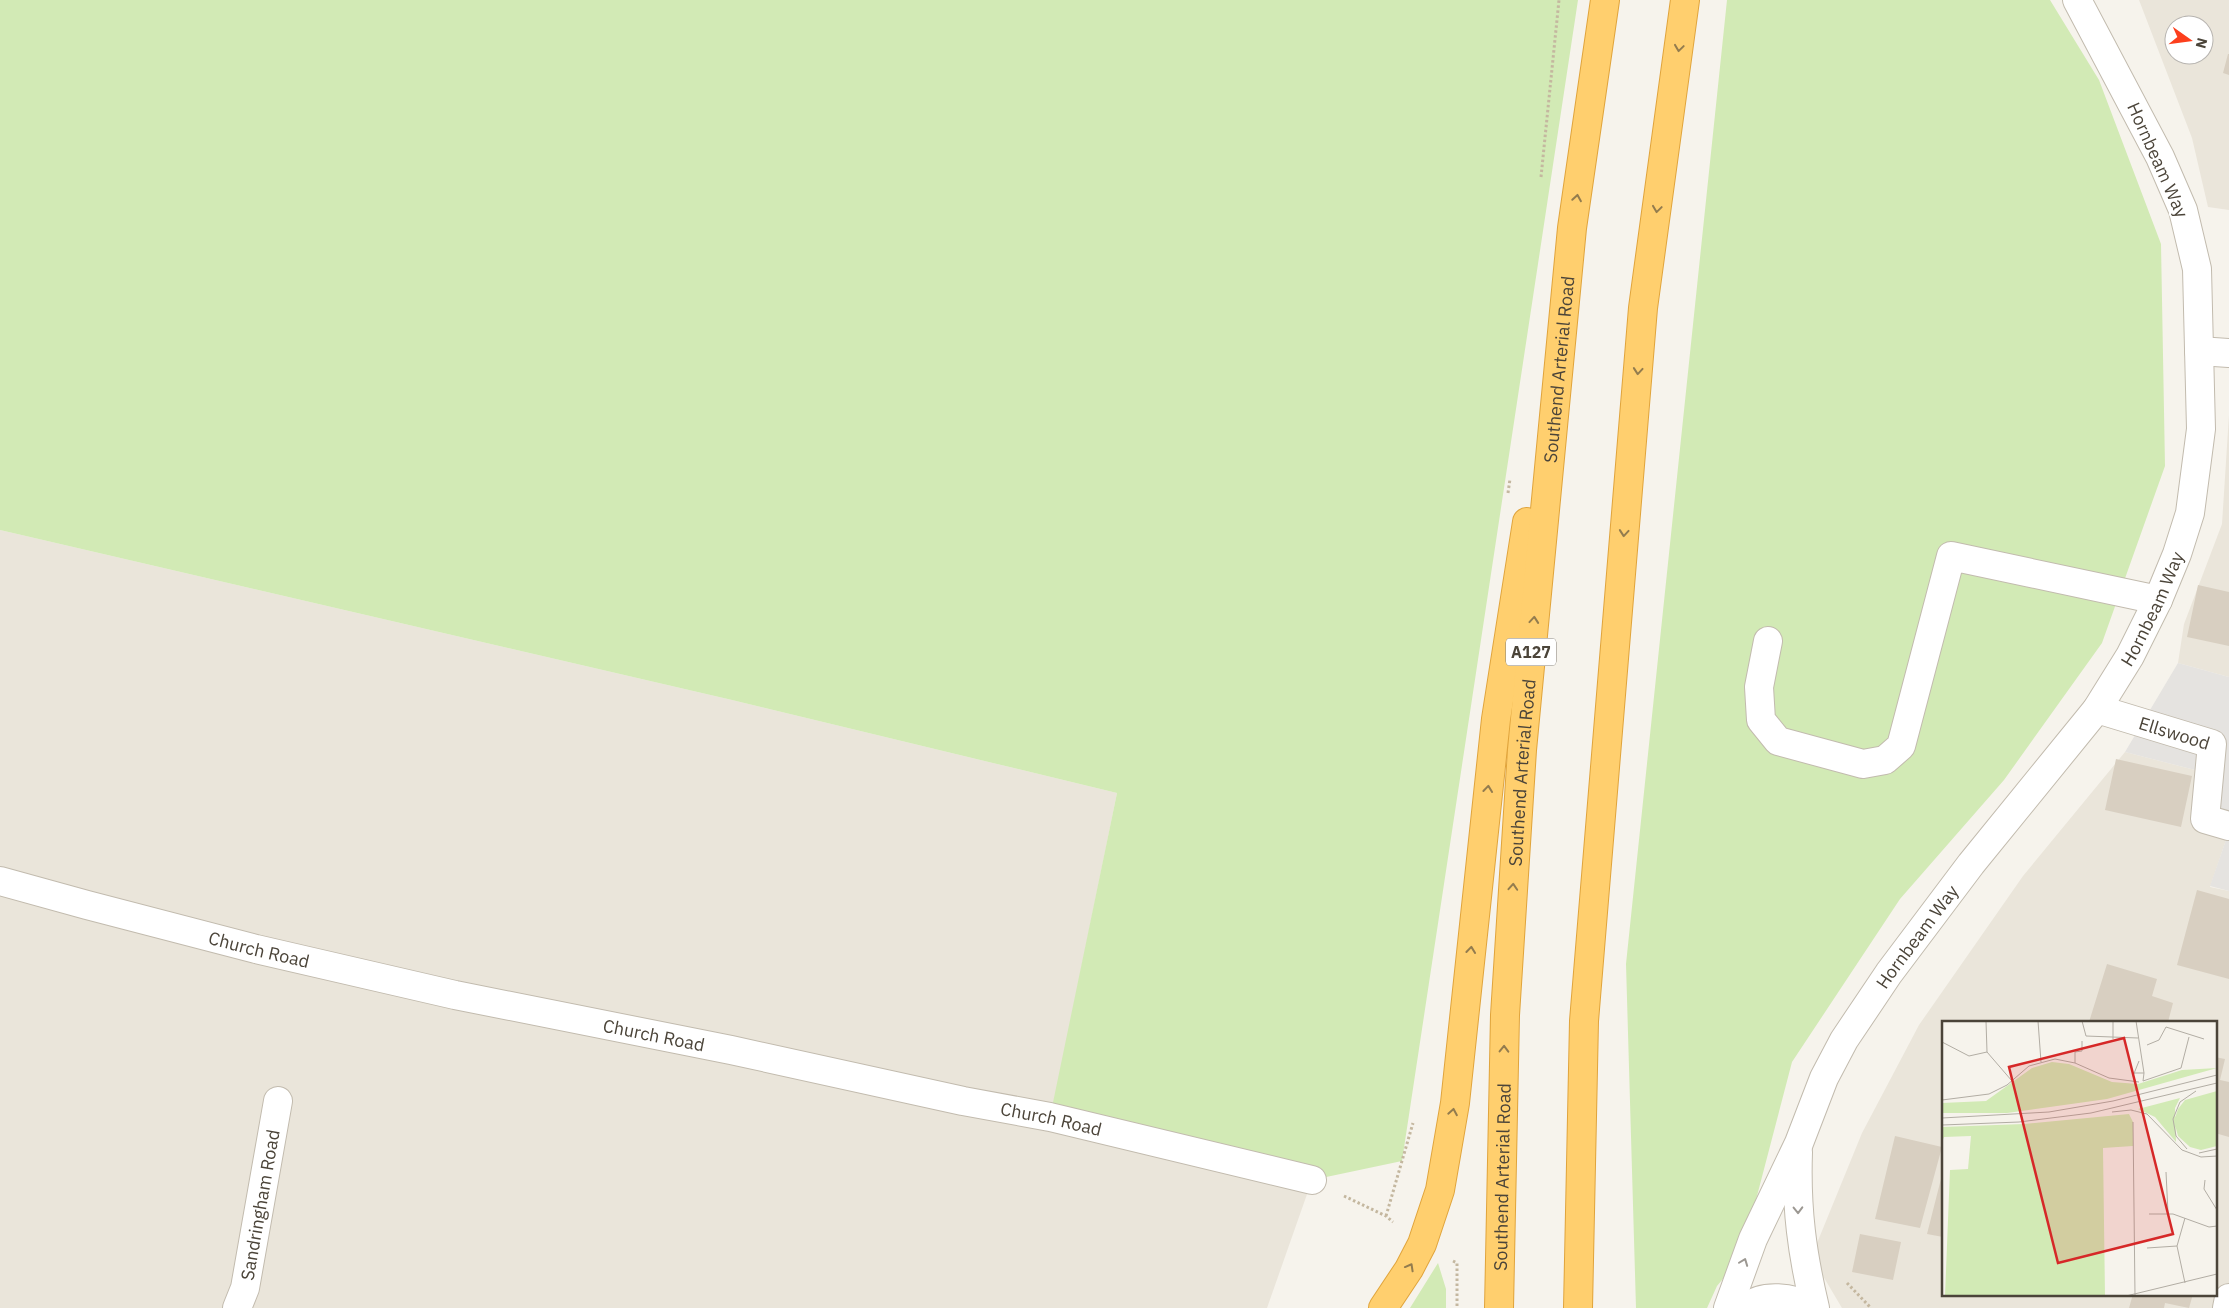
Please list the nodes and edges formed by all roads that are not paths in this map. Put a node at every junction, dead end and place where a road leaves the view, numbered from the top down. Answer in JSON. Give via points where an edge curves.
{"nodes":[{"id":1,"x":1605,"y":0,"type":"edge"},
{"id":2,"x":1685,"y":0,"type":"edge"},
{"id":3,"x":2077,"y":0,"type":"edge"},
{"id":4,"x":1572,"y":228,"type":"junction"},
{"id":5,"x":2199,"y":352,"type":"junction"},
{"id":6,"x":2229,"y":353,"type":"edge"},
{"id":7,"x":2158,"y":600,"type":"junction"},
{"id":8,"x":1768,"y":641,"type":"dead end"},
{"id":9,"x":2097,"y":709,"type":"junction"},
{"id":10,"x":2229,"y":826,"type":"edge"},
{"id":11,"x":0,"y":881,"type":"edge"},
{"id":12,"x":278,"y":1100,"type":"dead end"},
{"id":13,"x":1799,"y":1143,"type":"junction"},
{"id":14,"x":1312,"y":1180,"type":"road end"},
{"id":15,"x":2229,"y":1298,"type":"edge"},
{"id":16,"x":237,"y":1308,"type":"edge"},
{"id":17,"x":1383,"y":1308,"type":"edge"},
{"id":18,"x":1499,"y":1308,"type":"edge"},
{"id":19,"x":1578,"y":1308,"type":"edge"},
{"id":20,"x":1728,"y":1308,"type":"edge"},
{"id":21,"x":1744,"y":1308,"type":"edge"},
{"id":22,"x":1814,"y":1308,"type":"edge"},
{"id":23,"x":2227,"y":1308,"type":"edge"}],
"edges":[{"from":4,"to":1,"type":"highway","name":"Southend Arterial Road","number":"A127","one_way":true},
{"from":2,"to":19,"type":"highway","one_way":true,"via":[[1643,308],[1587,981]]},
{"from":3,"to":5,"type":"street","name":"Hornbeam Way","via":[[2160,157],[2183,210],[2197,269]]},
{"from":17,"to":4,"type":"highway","number":"A127","one_way":true,"via":[[1422,1244],[1440,1190],[1455,1103],[1496,719]]},
{"from":18,"to":4,"type":"highway","name":"Southend Arterial Road","number":"A127","one_way":true,"via":[[1504,1015],[1520,770]]},
{"from":5,"to":6,"type":"street"},
{"from":5,"to":7,"type":"street","name":"Hornbeam Way","via":[[2201,429],[2190,513]]},
{"from":7,"to":8,"type":"street","via":[[1952,556],[1901,746],[1885,760],[1863,764],[1778,742],[1761,720],[1759,687]]},
{"from":7,"to":9,"type":"street","name":"Hornbeam Way","via":[[2130,656]]},
{"from":9,"to":10,"type":"street","name":"Ellswood","via":[[2212,744],[2205,819]]},
{"from":9,"to":13,"type":"street","name":"Hornbeam Way","via":[[1971,864],[1889,973],[1844,1040],[1824,1078]]},
{"from":11,"to":14,"type":"street","name":"Church Road","via":[[256,949],[446,993],[1050,1117]]},
{"from":12,"to":16,"type":"street","name":"Sandringham Road","via":[[245,1288]]},
{"from":20,"to":13,"type":"street","name":"Hornbeam Way","one_way":true,"via":[[1753,1239]]},
{"from":13,"to":22,"type":"street","name":"Hornbeam Way","one_way":true,"via":[[1799,1220]]},
{"from":15,"to":23,"type":"street"},
{"from":21,"to":22,"type":"street","via":[[1773,1298],[1797,1300]]}]}
